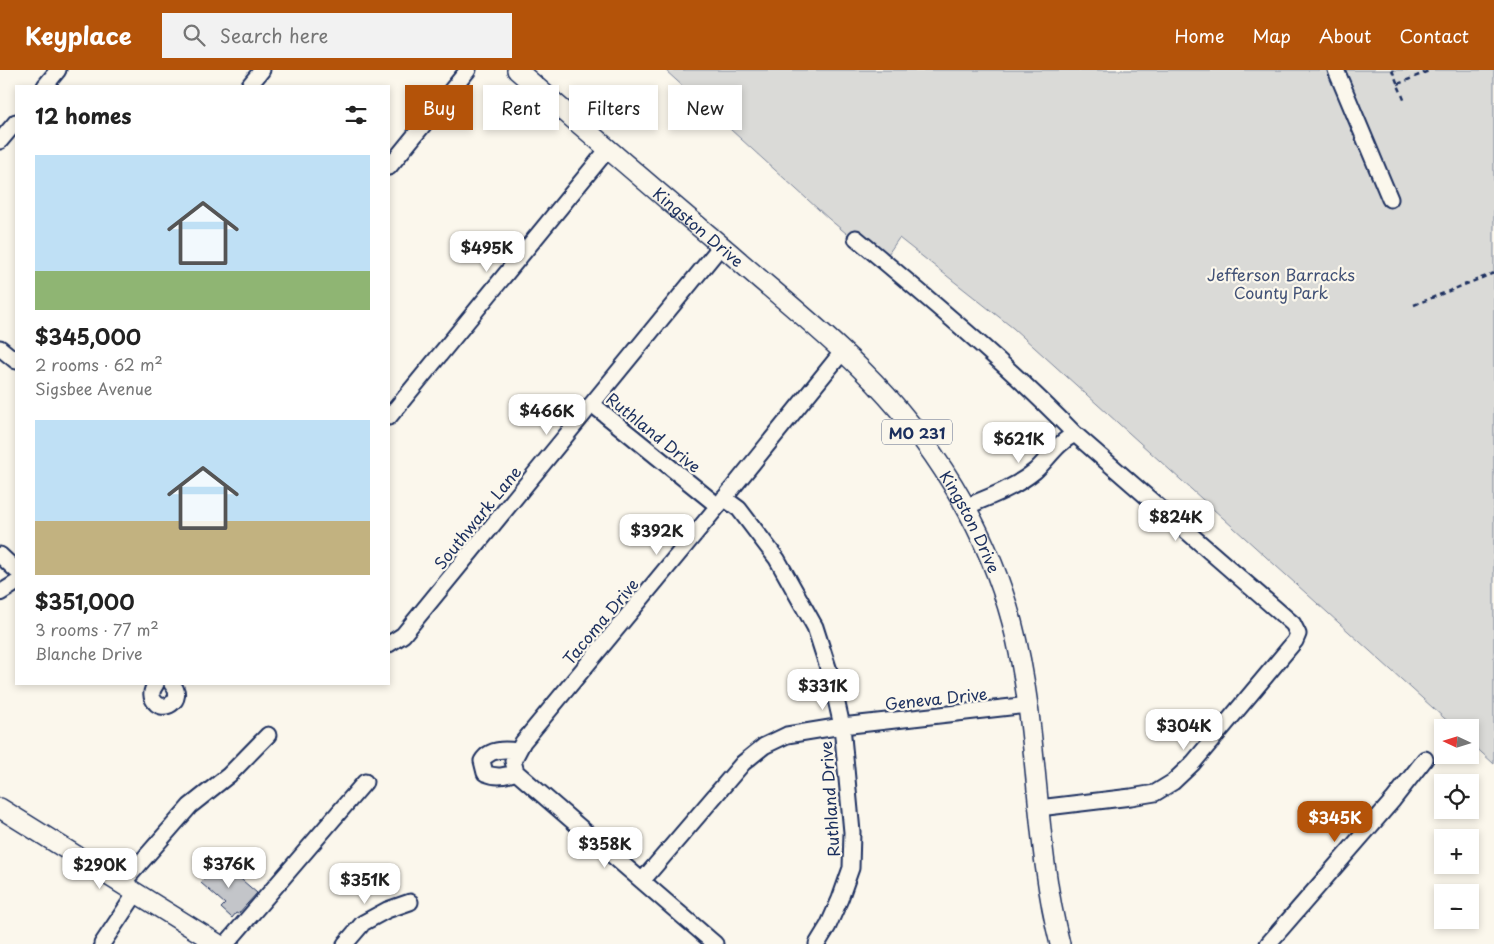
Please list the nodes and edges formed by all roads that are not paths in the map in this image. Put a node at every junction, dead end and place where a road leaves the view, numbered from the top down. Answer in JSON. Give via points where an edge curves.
{"nodes":[{"id":1,"x":58,"y":70,"type":"edge"},
{"id":2,"x":262,"y":70,"type":"edge"},
{"id":3,"x":468,"y":70,"type":"edge"},
{"id":4,"x":517,"y":70,"type":"edge"},
{"id":5,"x":1336,"y":70,"type":"edge"},
{"id":6,"x":46,"y":85,"type":"edge"},
{"id":7,"x":250,"y":85,"type":"edge"},
{"id":8,"x":608,"y":149,"type":"junction"},
{"id":9,"x":390,"y":166,"type":"edge"},
{"id":10,"x":1390,"y":199,"type":"dead end"},
{"id":11,"x":856,"y":238,"type":"dead end"},
{"id":12,"x":721,"y":246,"type":"junction"},
{"id":13,"x":0,"y":348,"type":"edge"},
{"id":14,"x":843,"y":351,"type":"junction"},
{"id":15,"x":15,"y":360,"type":"edge"},
{"id":16,"x":592,"y":404,"type":"junction"},
{"id":17,"x":390,"y":416,"type":"edge"},
{"id":18,"x":1074,"y":434,"type":"junction"},
{"id":19,"x":721,"y":502,"type":"junction"},
{"id":20,"x":965,"y":507,"type":"junction"},
{"id":21,"x":0,"y":555,"type":"edge"},
{"id":22,"x":15,"y":569,"type":"edge"},
{"id":23,"x":15,"y":584,"type":"edge"},
{"id":24,"x":0,"y":593,"type":"edge"},
{"id":25,"x":390,"y":643,"type":"edge"},
{"id":26,"x":155,"y":685,"type":"edge"},
{"id":27,"x":173,"y":685,"type":"edge"},
{"id":28,"x":1028,"y":705,"type":"junction"},
{"id":29,"x":842,"y":726,"type":"junction"},
{"id":30,"x":268,"y":735,"type":"dead end"},
{"id":31,"x":517,"y":751,"type":"junction"},
{"id":32,"x":1425,"y":758,"type":"dead end"},
{"id":33,"x":516,"y":772,"type":"junction"},
{"id":34,"x":365,"y":782,"type":"dead end"},
{"id":35,"x":0,"y":808,"type":"edge"},
{"id":36,"x":1039,"y":808,"type":"junction"},
{"id":37,"x":642,"y":881,"type":"junction"},
{"id":38,"x":129,"y":888,"type":"junction"},
{"id":39,"x":410,"y":902,"type":"dead end"},
{"id":40,"x":102,"y":944,"type":"edge"},
{"id":41,"x":218,"y":944,"type":"edge"},
{"id":42,"x":226,"y":944,"type":"edge"},
{"id":43,"x":345,"y":944,"type":"edge"},
{"id":44,"x":715,"y":944,"type":"edge"},
{"id":45,"x":817,"y":944,"type":"edge"},
{"id":46,"x":1060,"y":944,"type":"edge"},
{"id":47,"x":1268,"y":944,"type":"edge"}],
"edges":[{"from":1,"to":6,"type":"street"},
{"from":2,"to":7,"type":"street"},
{"from":3,"to":9,"type":"street"},
{"from":4,"to":8,"type":"main road","name":"Kingston Drive","number":"MO 231"},
{"from":5,"to":10,"type":"street"},
{"from":8,"to":12,"type":"main road","name":"Kingston Drive","number":"MO 231"},
{"from":8,"to":17,"type":"street"},
{"from":11,"to":18,"type":"street","via":[[966,331],[1042,400]]},
{"from":12,"to":14,"type":"main road","name":"Kingston Drive","number":"MO 231"},
{"from":12,"to":16,"type":"street","name":"Southwark Lane"},
{"from":13,"to":15,"type":"street"},
{"from":14,"to":19,"type":"street","name":"Tacoma Drive"},
{"from":14,"to":20,"type":"main road","name":"Kingston Drive","number":"MO 231","via":[[916,430]]},
{"from":16,"to":19,"type":"street","name":"Ruthland Drive"},
{"from":16,"to":25,"type":"street","name":"Southwark Lane","via":[[403,635]]},
{"from":18,"to":20,"type":"street","via":[[1066,438],[1034,472],[1009,489]]},
{"from":18,"to":36,"type":"street","via":[[1293,624],[1298,634],[1193,763],[1173,782],[1155,793]]},
{"from":19,"to":29,"type":"street","name":"Ruthland Drive","via":[[739,509],[777,559],[815,627],[832,677]]},
{"from":19,"to":31,"type":"street","name":"Tacoma Drive"},
{"from":20,"to":28,"type":"main road","name":"Kingston Drive","number":"MO 231","via":[[1004,594]]},
{"from":21,"to":22,"type":"street"},
{"from":23,"to":24,"type":"street"},
{"from":26,"to":27,"type":"street","via":[[152,698],[162,706],[170,705],[176,698]]},
{"from":28,"to":29,"type":"street","name":"Geneva Drive"},
{"from":28,"to":36,"type":"main road","name":"Kingston Drive","number":"MO 231"},
{"from":29,"to":37,"type":"street","name":"Geneva Drive","via":[[787,735],[764,746],[743,763]]},
{"from":29,"to":45,"type":"street","name":"Ruthland Drive","via":[[852,832],[851,868],[828,926]]},
{"from":30,"to":38,"type":"street","via":[[229,775],[190,806]]},
{"from":31,"to":33,"type":"street","via":[[513,761]]},
{"from":31,"to":33,"type":"street","via":[[494,751],[485,755],[482,761],[485,773],[493,777]]},
{"from":32,"to":47,"type":"street","via":[[1393,800]]},
{"from":33,"to":37,"type":"street"},
{"from":34,"to":42,"type":"street"},
{"from":35,"to":38,"type":"main road"},
{"from":36,"to":46,"type":"main road","name":"Kingston Drive","number":"MO 231","via":[[1046,873]]},
{"from":37,"to":44,"type":"street"},
{"from":38,"to":40,"type":"street"},
{"from":38,"to":41,"type":"main road"},
{"from":39,"to":43,"type":"street","via":[[363,923]]}]}
